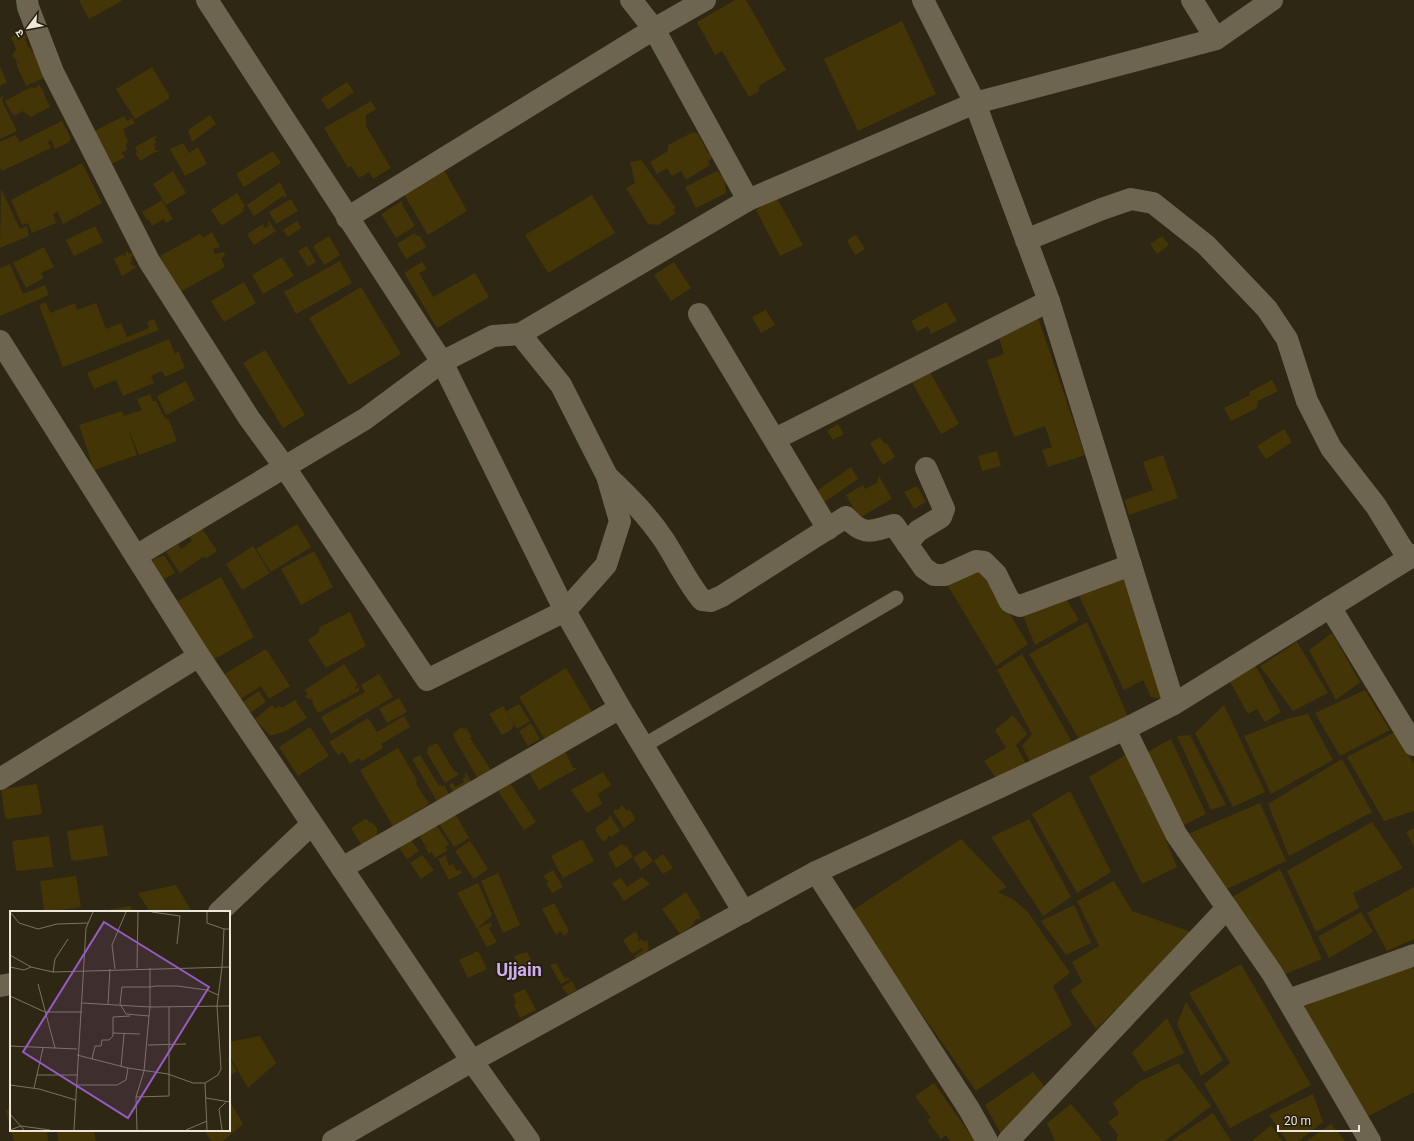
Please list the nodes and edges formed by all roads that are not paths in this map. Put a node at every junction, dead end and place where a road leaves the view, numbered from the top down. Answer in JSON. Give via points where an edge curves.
{"nodes":[{"id":1,"x":27,"y":0,"type":"edge"},
{"id":2,"x":207,"y":0,"type":"edge"},
{"id":3,"x":631,"y":0,"type":"edge"},
{"id":4,"x":705,"y":0,"type":"edge"},
{"id":5,"x":923,"y":0,"type":"edge"},
{"id":6,"x":1192,"y":0,"type":"edge"},
{"id":7,"x":1272,"y":0,"type":"edge"},
{"id":8,"x":654,"y":29,"type":"junction"},
{"id":9,"x":1216,"y":39,"type":"junction"},
{"id":10,"x":975,"y":103,"type":"junction"},
{"id":11,"x":748,"y":200,"type":"junction"},
{"id":12,"x":347,"y":218,"type":"junction"},
{"id":13,"x":1026,"y":240,"type":"junction"},
{"id":14,"x":1049,"y":301,"type":"junction"},
{"id":15,"x":699,"y":314,"type":"dead end"},
{"id":16,"x":520,"y":334,"type":"junction"},
{"id":17,"x":0,"y":342,"type":"edge"},
{"id":18,"x":442,"y":362,"type":"junction"},
{"id":19,"x":775,"y":438,"type":"junction"},
{"id":20,"x":284,"y":466,"type":"junction"},
{"id":21,"x":926,"y":468,"type":"dead end"},
{"id":22,"x":607,"y":476,"type":"junction"},
{"id":23,"x":828,"y":529,"type":"junction"},
{"id":24,"x":907,"y":544,"type":"junction"},
{"id":25,"x":136,"y":556,"type":"junction"},
{"id":26,"x":1411,"y":556,"type":"edge"},
{"id":27,"x":1131,"y":565,"type":"junction"},
{"id":28,"x":896,"y":598,"type":"dead end"},
{"id":29,"x":1330,"y":607,"type":"junction"},
{"id":30,"x":564,"y":611,"type":"junction"},
{"id":31,"x":199,"y":656,"type":"junction"},
{"id":32,"x":1174,"y":704,"type":"junction"},
{"id":33,"x":620,"y":708,"type":"junction"},
{"id":34,"x":1125,"y":729,"type":"junction"},
{"id":35,"x":1414,"y":745,"type":"edge"},
{"id":36,"x":643,"y":746,"type":"junction"},
{"id":37,"x":0,"y":779,"type":"edge"},
{"id":38,"x":312,"y":824,"type":"junction"},
{"id":39,"x":342,"y":868,"type":"junction"},
{"id":40,"x":816,"y":872,"type":"junction"},
{"id":41,"x":1227,"y":908,"type":"junction"},
{"id":42,"x":220,"y":911,"type":"edge"},
{"id":43,"x":744,"y":912,"type":"junction"},
{"id":44,"x":1414,"y":955,"type":"edge"},
{"id":45,"x":10,"y":984,"type":"edge"},
{"id":46,"x":0,"y":986,"type":"edge"},
{"id":47,"x":1288,"y":1000,"type":"junction"},
{"id":48,"x":472,"y":1061,"type":"junction"},
{"id":49,"x":333,"y":1141,"type":"edge"},
{"id":50,"x":529,"y":1141,"type":"edge"},
{"id":51,"x":987,"y":1141,"type":"edge"},
{"id":52,"x":1008,"y":1141,"type":"edge"},
{"id":53,"x":1370,"y":1141,"type":"edge"}],
"edges":[{"from":1,"to":20,"type":"street","via":[[53,72],[149,261],[249,418]]},
{"from":2,"to":12,"type":"street"},
{"from":3,"to":8,"type":"street"},
{"from":4,"to":8,"type":"street"},
{"from":5,"to":10,"type":"street"},
{"from":6,"to":9,"type":"street"},
{"from":7,"to":9,"type":"street"},
{"from":8,"to":11,"type":"street"},
{"from":8,"to":12,"type":"street"},
{"from":9,"to":10,"type":"street"},
{"from":10,"to":11,"type":"street"},
{"from":10,"to":13,"type":"street"},
{"from":11,"to":16,"type":"street"},
{"from":12,"to":18,"type":"street"},
{"from":13,"to":14,"type":"street"},
{"from":13,"to":26,"type":"street","via":[[1131,199],[1153,204],[1206,245],[1267,308],[1287,339],[1307,401],[1331,448]]},
{"from":14,"to":19,"type":"street"},
{"from":14,"to":27,"type":"street"},
{"from":15,"to":19,"type":"street"},
{"from":16,"to":18,"type":"street","via":[[493,336]]},
{"from":16,"to":22,"type":"street","via":[[561,385]]},
{"from":17,"to":25,"type":"street"},
{"from":18,"to":20,"type":"street","via":[[365,419]]},
{"from":18,"to":30,"type":"street"},
{"from":19,"to":23,"type":"street"},
{"from":20,"to":25,"type":"street"},
{"from":20,"to":30,"type":"street","via":[[427,680]]},
{"from":21,"to":24,"type":"street","via":[[944,509],[941,517],[918,531]]},
{"from":22,"to":23,"type":"street","via":[[640,508],[702,600],[711,601],[722,596]]},
{"from":22,"to":30,"type":"street","via":[[620,521],[606,565]]},
{"from":23,"to":24,"type":"street","via":[[846,517],[856,528],[866,531],[894,525]]},
{"from":24,"to":27,"type":"street","via":[[924,568],[934,575],[945,575],[976,561],[984,562],[996,574],[1010,602],[1020,606]]},
{"from":25,"to":31,"type":"street"},
{"from":26,"to":29,"type":"street"},
{"from":27,"to":32,"type":"street"},
{"from":28,"to":36,"type":"lane"},
{"from":29,"to":32,"type":"street"},
{"from":29,"to":35,"type":"street"},
{"from":30,"to":33,"type":"street"},
{"from":31,"to":37,"type":"street"},
{"from":31,"to":38,"type":"street"},
{"from":32,"to":34,"type":"street"},
{"from":33,"to":36,"type":"street"},
{"from":33,"to":39,"type":"street"},
{"from":34,"to":40,"type":"street"},
{"from":34,"to":41,"type":"street","via":[[1176,834]]},
{"from":36,"to":43,"type":"street"},
{"from":38,"to":39,"type":"street"},
{"from":38,"to":42,"type":"street"},
{"from":39,"to":48,"type":"street"},
{"from":40,"to":43,"type":"street"},
{"from":40,"to":51,"type":"street"},
{"from":41,"to":47,"type":"street"},
{"from":41,"to":52,"type":"street"},
{"from":43,"to":48,"type":"street"},
{"from":44,"to":47,"type":"street"},
{"from":45,"to":46,"type":"street"},
{"from":47,"to":53,"type":"street"},
{"from":48,"to":49,"type":"street"},
{"from":48,"to":50,"type":"street"}]}
